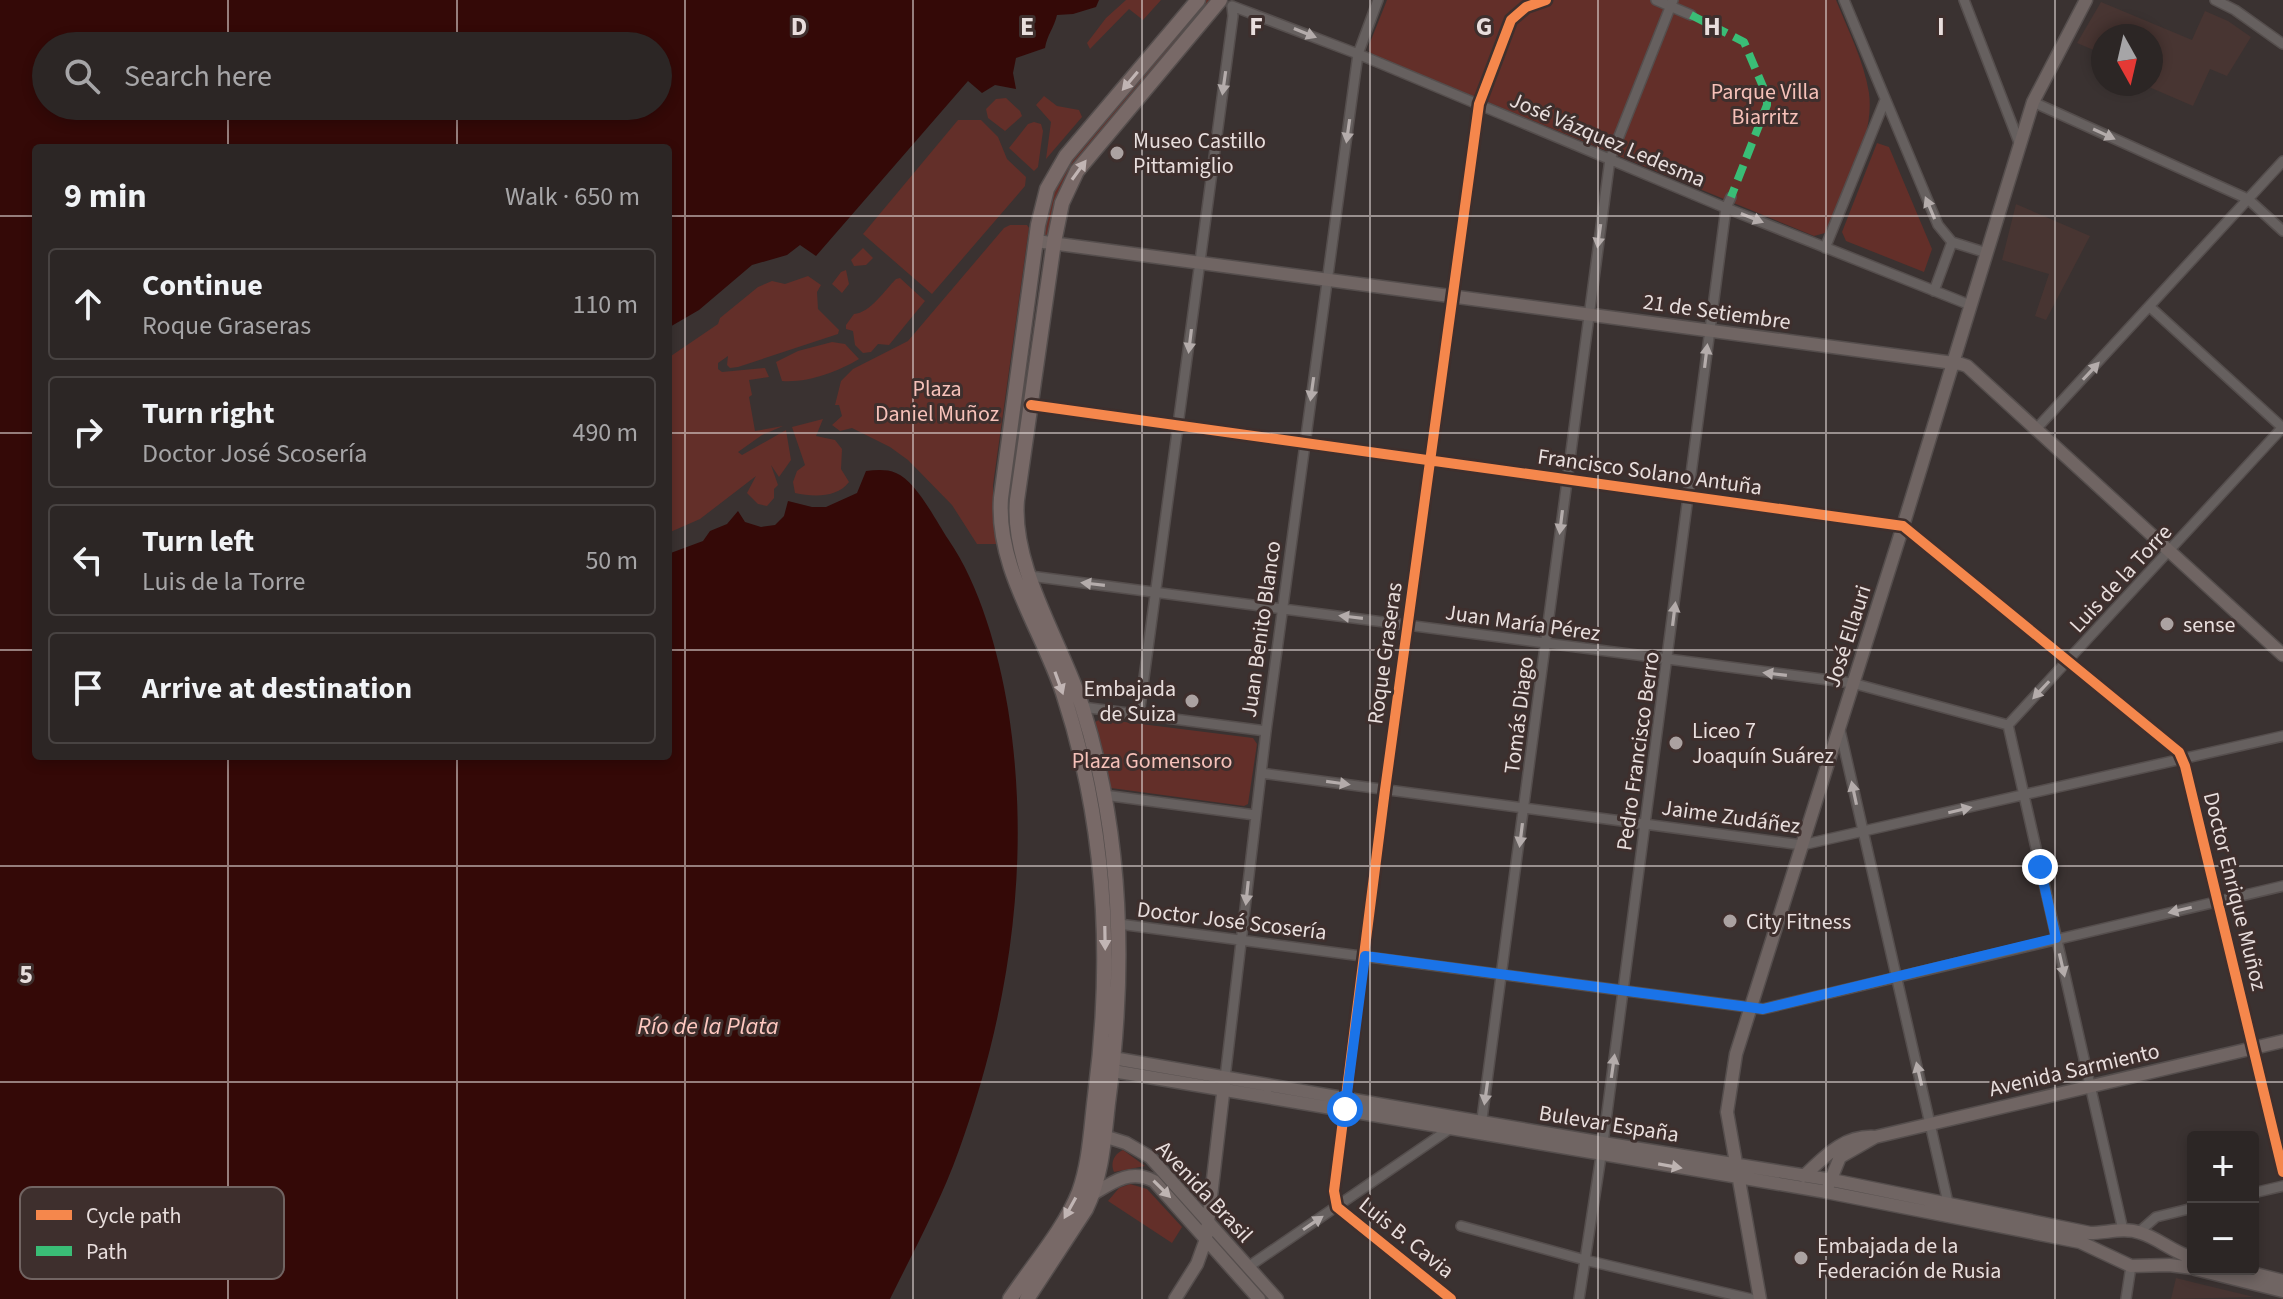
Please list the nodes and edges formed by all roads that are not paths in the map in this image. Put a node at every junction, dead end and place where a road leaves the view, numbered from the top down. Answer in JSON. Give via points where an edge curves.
{"nodes":[{"id":1,"x":1198,"y":0,"type":"edge"},
{"id":2,"x":1378,"y":0,"type":"edge"},
{"id":3,"x":1546,"y":0,"type":"edge"},
{"id":4,"x":1656,"y":0,"type":"edge"},
{"id":5,"x":1844,"y":0,"type":"edge"},
{"id":6,"x":1964,"y":0,"type":"edge"},
{"id":7,"x":2086,"y":0,"type":"edge"},
{"id":8,"x":2215,"y":0,"type":"edge"},
{"id":9,"x":2244,"y":0,"type":"edge"},
{"id":10,"x":1226,"y":2,"type":"edge"},
{"id":11,"x":1672,"y":3,"type":"edge"},
{"id":12,"x":2235,"y":10,"type":"junction"},
{"id":13,"x":1691,"y":15,"type":"dead end"},
{"id":14,"x":2283,"y":44,"type":"edge"},
{"id":15,"x":1358,"y":54,"type":"junction"},
{"id":16,"x":1885,"y":100,"type":"junction"},
{"id":17,"x":2033,"y":102,"type":"junction"},
{"id":18,"x":1479,"y":104,"type":"junction"},
{"id":19,"x":2020,"y":145,"type":"junction"},
{"id":20,"x":1610,"y":159,"type":"junction"},
{"id":21,"x":2283,"y":161,"type":"edge"},
{"id":22,"x":1731,"y":197,"type":"dead end"},
{"id":23,"x":2248,"y":199,"type":"junction"},
{"id":24,"x":1726,"y":208,"type":"junction"},
{"id":25,"x":2283,"y":231,"type":"edge"},
{"id":26,"x":1036,"y":241,"type":"junction"},
{"id":27,"x":1054,"y":242,"type":"junction"},
{"id":28,"x":1952,"y":242,"type":"junction"},
{"id":29,"x":1825,"y":248,"type":"junction"},
{"id":30,"x":1987,"y":253,"type":"junction"},
{"id":31,"x":1200,"y":261,"type":"junction"},
{"id":32,"x":1327,"y":278,"type":"junction"},
{"id":33,"x":1029,"y":290,"type":"junction"},
{"id":34,"x":1934,"y":291,"type":"junction"},
{"id":35,"x":1453,"y":295,"type":"junction"},
{"id":36,"x":1970,"y":305,"type":"junction"},
{"id":37,"x":2150,"y":307,"type":"junction"},
{"id":38,"x":1589,"y":314,"type":"junction"},
{"id":39,"x":1710,"y":330,"type":"junction"},
{"id":40,"x":1952,"y":363,"type":"junction"},
{"id":41,"x":1031,"y":405,"type":"junction"},
{"id":42,"x":1178,"y":426,"type":"junction"},
{"id":43,"x":2037,"y":428,"type":"junction"},
{"id":44,"x":2283,"y":428,"type":"edge"},
{"id":45,"x":1305,"y":443,"type":"junction"},
{"id":46,"x":1430,"y":460,"type":"junction"},
{"id":47,"x":1567,"y":479,"type":"junction"},
{"id":48,"x":1688,"y":496,"type":"junction"},
{"id":49,"x":1903,"y":526,"type":"junction"},
{"id":50,"x":2170,"y":550,"type":"junction"},
{"id":51,"x":1030,"y":576,"type":"junction"},
{"id":52,"x":1155,"y":592,"type":"junction"},
{"id":53,"x":1283,"y":608,"type":"junction"},
{"id":54,"x":1408,"y":624,"type":"junction"},
{"id":55,"x":1546,"y":642,"type":"junction"},
{"id":56,"x":2283,"y":655,"type":"edge"},
{"id":57,"x":1668,"y":660,"type":"junction"},
{"id":58,"x":2069,"y":660,"type":"junction"},
{"id":59,"x":1852,"y":683,"type":"junction"},
{"id":60,"x":1082,"y":707,"type":"junction"},
{"id":61,"x":1139,"y":715,"type":"junction"},
{"id":62,"x":2008,"y":725,"type":"junction"},
{"id":63,"x":1839,"y":727,"type":"junction"},
{"id":64,"x":1266,"y":731,"type":"junction"},
{"id":65,"x":2283,"y":736,"type":"edge"},
{"id":66,"x":2183,"y":759,"type":"junction"},
{"id":67,"x":1261,"y":773,"type":"junction"},
{"id":68,"x":1385,"y":790,"type":"junction"},
{"id":69,"x":1104,"y":795,"type":"junction"},
{"id":70,"x":2024,"y":795,"type":"junction"},
{"id":71,"x":1524,"y":807,"type":"junction"},
{"id":72,"x":1255,"y":815,"type":"junction"},
{"id":73,"x":1645,"y":823,"type":"junction"},
{"id":74,"x":1862,"y":833,"type":"junction"},
{"id":75,"x":1802,"y":845,"type":"junction"},
{"id":76,"x":2283,"y":886,"type":"edge"},
{"id":77,"x":2218,"y":901,"type":"junction"},
{"id":78,"x":1119,"y":924,"type":"junction"},
{"id":79,"x":2056,"y":938,"type":"junction"},
{"id":80,"x":1241,"y":940,"type":"junction"},
{"id":81,"x":1365,"y":956,"type":"junction"},
{"id":82,"x":1503,"y":974,"type":"junction"},
{"id":83,"x":1896,"y":976,"type":"junction"},
{"id":84,"x":1624,"y":989,"type":"junction"},
{"id":85,"x":1752,"y":1006,"type":"junction"},
{"id":86,"x":2283,"y":1041,"type":"edge"},
{"id":87,"x":2254,"y":1047,"type":"junction"},
{"id":88,"x":1109,"y":1061,"type":"junction"},
{"id":89,"x":1224,"y":1084,"type":"junction"},
{"id":90,"x":2090,"y":1086,"type":"junction"},
{"id":91,"x":1346,"y":1104,"type":"junction"},
{"id":92,"x":1931,"y":1124,"type":"junction"},
{"id":93,"x":1451,"y":1128,"type":"junction"},
{"id":94,"x":1481,"y":1128,"type":"junction"},
{"id":95,"x":1097,"y":1134,"type":"junction"},
{"id":96,"x":1875,"y":1137,"type":"junction"},
{"id":97,"x":1602,"y":1149,"type":"junction"},
{"id":98,"x":1735,"y":1163,"type":"junction"},
{"id":99,"x":2283,"y":1172,"type":"edge"},
{"id":100,"x":1804,"y":1176,"type":"junction"},
{"id":101,"x":1737,"y":1177,"type":"junction"},
{"id":102,"x":1832,"y":1180,"type":"junction"},
{"id":103,"x":2283,"y":1186,"type":"edge"},
{"id":104,"x":1821,"y":1191,"type":"junction"},
{"id":105,"x":2259,"y":1192,"type":"edge"},
{"id":106,"x":1093,"y":1194,"type":"junction"},
{"id":107,"x":1337,"y":1207,"type":"junction"},
{"id":108,"x":2187,"y":1209,"type":"edge"},
{"id":109,"x":1948,"y":1210,"type":"junction"},
{"id":110,"x":1208,"y":1221,"type":"junction"},
{"id":111,"x":1461,"y":1226,"type":"dead end"},
{"id":112,"x":2117,"y":1231,"type":"junction"},
{"id":113,"x":2139,"y":1232,"type":"junction"},
{"id":114,"x":1206,"y":1239,"type":"junction"},
{"id":115,"x":2159,"y":1243,"type":"junction"},
{"id":116,"x":2107,"y":1254,"type":"junction"},
{"id":117,"x":2187,"y":1255,"type":"edge"},
{"id":118,"x":1585,"y":1260,"type":"junction"},
{"id":119,"x":2156,"y":1265,"type":"junction"},
{"id":120,"x":2131,"y":1266,"type":"junction"},
{"id":121,"x":1248,"y":1267,"type":"junction"},
{"id":122,"x":2187,"y":1268,"type":"edge"},
{"id":123,"x":2218,"y":1275,"type":"edge"},
{"id":124,"x":2259,"y":1275,"type":"edge"},
{"id":125,"x":2283,"y":1281,"type":"edge"},
{"id":126,"x":2283,"y":1291,"type":"edge"},
{"id":127,"x":1010,"y":1299,"type":"edge"},
{"id":128,"x":1027,"y":1299,"type":"edge"},
{"id":129,"x":1175,"y":1299,"type":"edge"},
{"id":130,"x":1259,"y":1299,"type":"edge"},
{"id":131,"x":1277,"y":1299,"type":"edge"},
{"id":132,"x":1451,"y":1299,"type":"edge"},
{"id":133,"x":1579,"y":1299,"type":"edge"},
{"id":134,"x":1751,"y":1299,"type":"edge"},
{"id":135,"x":1760,"y":1299,"type":"edge"},
{"id":136,"x":2126,"y":1299,"type":"edge"}],
"edges":[{"from":1,"to":26,"type":"main road","one_way":true,"via":[[1059,166],[1042,205]]},
{"from":2,"to":15,"type":"street","name":"Juan Benito Blanco"},
{"from":3,"to":18,"type":"street","name":"Roque Graseras","via":[[1511,20]]},
{"from":4,"to":11,"type":"street"},
{"from":5,"to":16,"type":"street"},
{"from":6,"to":19,"type":"street"},
{"from":7,"to":17,"type":"street","name":"José Ellauri"},
{"from":8,"to":12,"type":"street"},
{"from":9,"to":12,"type":"street"},
{"from":10,"to":15,"type":"street","name":"José Vázquez Ledesma","one_way":true},
{"from":27,"to":10,"type":"main road","one_way":true,"via":[[1062,203],[1077,171]]},
{"from":10,"to":31,"type":"street","one_way":true,"via":[[1233,16]]},
{"from":11,"to":13,"type":"street"},
{"from":11,"to":20,"type":"street","name":"Tomás Diago"},
{"from":12,"to":14,"type":"street"},
{"from":15,"to":18,"type":"street","name":"José Vázquez Ledesma"},
{"from":15,"to":32,"type":"street","name":"Juan Benito Blanco","one_way":true},
{"from":28,"to":16,"type":"street","one_way":true,"via":[[1938,225]]},
{"from":16,"to":29,"type":"street"},
{"from":17,"to":19,"type":"street","name":"José Ellauri"},
{"from":17,"to":23,"type":"street","one_way":true},
{"from":18,"to":20,"type":"street","name":"José Vázquez Ledesma"},
{"from":18,"to":35,"type":"street","name":"Roque Graseras"},
{"from":19,"to":30,"type":"street","name":"José Ellauri"},
{"from":20,"to":24,"type":"street","name":"José Vázquez Ledesma"},
{"from":20,"to":38,"type":"street","name":"Tomás Diago","one_way":true},
{"from":21,"to":23,"type":"street"},
{"from":22,"to":24,"type":"street","name":"Pedro Francisco Berro"},
{"from":23,"to":25,"type":"street"},
{"from":23,"to":37,"type":"street"},
{"from":24,"to":29,"type":"street","name":"José Vázquez Ledesma","one_way":true},
{"from":24,"to":39,"type":"street","name":"Pedro Francisco Berro"},
{"from":26,"to":27,"type":"street","name":"21 de Setiembre"},
{"from":26,"to":33,"type":"main road"},
{"from":27,"to":31,"type":"street","name":"21 de Setiembre"},
{"from":27,"to":41,"type":"main road"},
{"from":28,"to":30,"type":"street"},
{"from":28,"to":34,"type":"street"},
{"from":29,"to":34,"type":"street","name":"José Vázquez Ledesma"},
{"from":30,"to":36,"type":"street","name":"José Ellauri"},
{"from":31,"to":32,"type":"street","name":"21 de Setiembre"},
{"from":31,"to":42,"type":"street","one_way":true},
{"from":32,"to":35,"type":"street","name":"21 de Setiembre"},
{"from":32,"to":45,"type":"street","name":"Juan Benito Blanco","one_way":true},
{"from":33,"to":41,"type":"main road","via":[[1034,314],[1023,393]]},
{"from":33,"to":88,"type":"main road","one_way":true,"via":[[1001,528],[1009,566],[1071,717],[1093,813]]},
{"from":34,"to":36,"type":"street","name":"José Vázquez Ledesma"},
{"from":35,"to":38,"type":"street","name":"21 de Setiembre"},
{"from":35,"to":46,"type":"street","name":"Roque Graseras"},
{"from":36,"to":40,"type":"street","name":"José Ellauri"},
{"from":43,"to":37,"type":"street","one_way":true},
{"from":37,"to":44,"type":"street"},
{"from":38,"to":39,"type":"street","name":"21 de Setiembre"},
{"from":38,"to":47,"type":"street","name":"Tomás Diago"},
{"from":39,"to":40,"type":"street","name":"21 de Setiembre"},
{"from":48,"to":39,"type":"street","name":"Pedro Francisco Berro","one_way":true},
{"from":40,"to":43,"type":"street","name":"21 de Setiembre","via":[[1967,366]]},
{"from":40,"to":49,"type":"street","name":"José Ellauri"},
{"from":41,"to":42,"type":"street","name":"Francisco Solano Antuña"},
{"from":41,"to":51,"type":"main road","via":[[1016,515]]},
{"from":42,"to":45,"type":"street","name":"Francisco Solano Antuña"},
{"from":42,"to":52,"type":"street"},
{"from":43,"to":50,"type":"street","name":"21 de Setiembre"},
{"from":44,"to":50,"type":"street","name":"Luis de la Torre"},
{"from":45,"to":46,"type":"street","name":"Francisco Solano Antuña"},
{"from":45,"to":53,"type":"street","name":"Juan Benito Blanco"},
{"from":46,"to":47,"type":"street","name":"Francisco Solano Antuña"},
{"from":46,"to":54,"type":"street","name":"Roque Graseras"},
{"from":47,"to":48,"type":"street","name":"Francisco Solano Antuña"},
{"from":47,"to":55,"type":"street","name":"Tomás Diago","one_way":true},
{"from":48,"to":49,"type":"street","name":"Francisco Solano Antuña"},
{"from":57,"to":48,"type":"street","name":"Pedro Francisco Berro","one_way":true},
{"from":49,"to":58,"type":"street"},
{"from":49,"to":59,"type":"street","name":"José Ellauri"},
{"from":50,"to":56,"type":"street","name":"21 de Setiembre"},
{"from":50,"to":58,"type":"street","name":"Luis de la Torre"},
{"from":52,"to":51,"type":"street","name":"Juan María Pérez","one_way":true},
{"from":51,"to":60,"type":"main road"},
{"from":52,"to":53,"type":"street","name":"Juan María Pérez"},
{"from":52,"to":61,"type":"street"},
{"from":54,"to":53,"type":"street","name":"Juan María Pérez","one_way":true},
{"from":53,"to":64,"type":"street","name":"Juan Benito Blanco"},
{"from":54,"to":55,"type":"street","name":"Juan María Pérez"},
{"from":54,"to":68,"type":"street","name":"Roque Graseras"},
{"from":55,"to":57,"type":"street","name":"Juan María Pérez"},
{"from":55,"to":71,"type":"street","name":"Tomás Diago"},
{"from":59,"to":57,"type":"street","name":"Juan María Pérez","one_way":true},
{"from":57,"to":73,"type":"street","name":"Pedro Francisco Berro"},
{"from":58,"to":62,"type":"street","name":"Luis de la Torre","one_way":true},
{"from":58,"to":66,"type":"street"},
{"from":59,"to":62,"type":"street","name":"Juan María Pérez"},
{"from":59,"to":63,"type":"street","name":"José Ellauri"},
{"from":60,"to":61,"type":"street"},
{"from":60,"to":69,"type":"main road"},
{"from":61,"to":64,"type":"street"},
{"from":62,"to":70,"type":"street"},
{"from":74,"to":63,"type":"street","one_way":true},
{"from":63,"to":75,"type":"street","name":"José Ellauri"},
{"from":64,"to":67,"type":"street","name":"Juan Benito Blanco"},
{"from":65,"to":66,"type":"street","name":"Jaime Zudáñez"},
{"from":66,"to":70,"type":"street","name":"Jaime Zudáñez"},
{"from":66,"to":77,"type":"street","name":"Doctor Enrique Muñoz"},
{"from":67,"to":68,"type":"street","name":"Jaime Zudáñez","one_way":true},
{"from":67,"to":72,"type":"street","name":"Juan Benito Blanco"},
{"from":68,"to":71,"type":"street","name":"Jaime Zudáñez"},
{"from":68,"to":81,"type":"street","name":"Roque Graseras"},
{"from":69,"to":72,"type":"street"},
{"from":69,"to":78,"type":"main road"},
{"from":74,"to":70,"type":"street","name":"Jaime Zudáñez","one_way":true},
{"from":70,"to":79,"type":"street"},
{"from":71,"to":73,"type":"street","name":"Jaime Zudáñez"},
{"from":71,"to":82,"type":"street","name":"Tomás Diago","one_way":true},
{"from":72,"to":80,"type":"street","name":"Juan Benito Blanco","one_way":true},
{"from":73,"to":75,"type":"street","name":"Jaime Zudáñez"},
{"from":73,"to":84,"type":"street","name":"Pedro Francisco Berro"},
{"from":74,"to":75,"type":"street","name":"Jaime Zudáñez"},
{"from":74,"to":83,"type":"street"},
{"from":75,"to":85,"type":"street","name":"José Ellauri"},
{"from":76,"to":77,"type":"street","name":"Doctor José Scosería"},
{"from":77,"to":79,"type":"street","name":"Doctor José Scosería","one_way":true},
{"from":77,"to":87,"type":"street","name":"Doctor Enrique Muñoz"},
{"from":78,"to":80,"type":"street","name":"Doctor José Scosería"},
{"from":78,"to":88,"type":"main road","via":[[1118,1010]]},
{"from":79,"to":83,"type":"street","name":"Doctor José Scosería"},
{"from":79,"to":90,"type":"street","one_way":true},
{"from":80,"to":81,"type":"street","name":"Doctor José Scosería"},
{"from":80,"to":89,"type":"street","name":"Juan Benito Blanco"},
{"from":81,"to":82,"type":"street","name":"Doctor José Scosería"},
{"from":81,"to":91,"type":"street","name":"Roque Graseras"},
{"from":82,"to":84,"type":"street","name":"Doctor José Scosería"},
{"from":82,"to":94,"type":"street","name":"Tomás Diago","one_way":true},
{"from":83,"to":85,"type":"street","name":"Doctor José Scosería","via":[[1763,1009]]},
{"from":92,"to":83,"type":"street","one_way":true},
{"from":84,"to":85,"type":"street","name":"Doctor José Scosería"},
{"from":97,"to":84,"type":"street","name":"Pedro Francisco Berro","one_way":true},
{"from":85,"to":98,"type":"street","name":"José Ellauri","via":[[1729,1085],[1727,1112]]},
{"from":86,"to":87,"type":"street","name":"Avenida Sarmiento"},
{"from":87,"to":90,"type":"street","name":"Avenida Sarmiento"},
{"from":87,"to":99,"type":"street","name":"Doctor Enrique Muñoz"},
{"from":88,"to":89,"type":"street","name":"Bulevar España"},
{"from":88,"to":95,"type":"main road"},
{"from":89,"to":91,"type":"street","name":"Bulevar España"},
{"from":89,"to":110,"type":"street","name":"Juan Benito Blanco"},
{"from":90,"to":92,"type":"street","name":"Avenida Sarmiento"},
{"from":90,"to":112,"type":"street"},
{"from":91,"to":93,"type":"street","name":"Bulevar España"},
{"from":91,"to":94,"type":"street","name":"Bulevar España"},
{"from":91,"to":107,"type":"street","name":"Roque Graseras","via":[[1334,1191]]},
{"from":92,"to":96,"type":"street","name":"Avenida Sarmiento"},
{"from":92,"to":109,"type":"street"},
{"from":93,"to":94,"type":"street","name":"Bulevar España"},
{"from":93,"to":107,"type":"street"},
{"from":94,"to":97,"type":"street","name":"Bulevar España"},
{"from":95,"to":106,"type":"main road"},
{"from":95,"to":110,"type":"street","name":"Avenida Brasil","via":[[1150,1157]]},
{"from":95,"to":127,"type":"main road","one_way":true,"via":[[1075,1202]]},
{"from":96,"to":100,"type":"street","name":"Avenida Sarmiento","via":[[1841,1144]]},
{"from":96,"to":102,"type":"street","name":"Avenida Sarmiento","via":[[1840,1157]]},
{"from":97,"to":98,"type":"street","name":"Bulevar España"},
{"from":97,"to":101,"type":"street","name":"Bulevar España","one_way":true},
{"from":97,"to":118,"type":"street","name":"Pedro Francisco Berro"},
{"from":98,"to":100,"type":"street","name":"Bulevar España"},
{"from":98,"to":101,"type":"street","name":"José Ellauri"},
{"from":100,"to":102,"type":"street","name":"Bulevar España"},
{"from":101,"to":104,"type":"street","name":"Bulevar España"},
{"from":101,"to":135,"type":"street","name":"José Ellauri"},
{"from":102,"to":104,"type":"street","name":"Avenida Sarmiento"},
{"from":102,"to":109,"type":"street","name":"Bulevar España"},
{"from":103,"to":105,"type":"street"},
{"from":104,"to":109,"type":"street","name":"Bulevar España"},
{"from":106,"to":114,"type":"street","name":"Avenida Brasil","one_way":true,"via":[[1123,1177],[1149,1178]]},
{"from":106,"to":128,"type":"main road"},
{"from":121,"to":107,"type":"street","one_way":true},
{"from":107,"to":132,"type":"street","name":"Luis B. Cavia"},
{"from":108,"to":113,"type":"street","via":[[2156,1217]]},
{"from":109,"to":112,"type":"street","name":"Bulevar España","via":[[2090,1233]]},
{"from":109,"to":116,"type":"street","name":"Bulevar España","via":[[2080,1242]]},
{"from":110,"to":114,"type":"street","name":"Juan Benito Blanco"},
{"from":110,"to":121,"type":"street","name":"Avenida Brasil"},
{"from":111,"to":118,"type":"street"},
{"from":112,"to":113,"type":"street","name":"Bulevar España"},
{"from":112,"to":116,"type":"street","via":[[2106,1243]]},
{"from":113,"to":115,"type":"street","name":"Bulevar España"},
{"from":114,"to":129,"type":"street","name":"Juan Benito Blanco"},
{"from":114,"to":130,"type":"street","name":"Avenida Brasil"},
{"from":115,"to":117,"type":"street","name":"Bulevar España"},
{"from":115,"to":119,"type":"street"},
{"from":116,"to":120,"type":"street","name":"Bulevar España"},
{"from":118,"to":133,"type":"street","name":"Pedro Francisco Berro"},
{"from":118,"to":134,"type":"street"},
{"from":119,"to":120,"type":"street","name":"Bulevar España"},
{"from":119,"to":122,"type":"street","name":"Bulevar España"},
{"from":120,"to":136,"type":"street"},
{"from":121,"to":131,"type":"street","name":"Avenida Brasil"},
{"from":123,"to":126,"type":"street","name":"Bulevar España"},
{"from":124,"to":125,"type":"street"}]}
